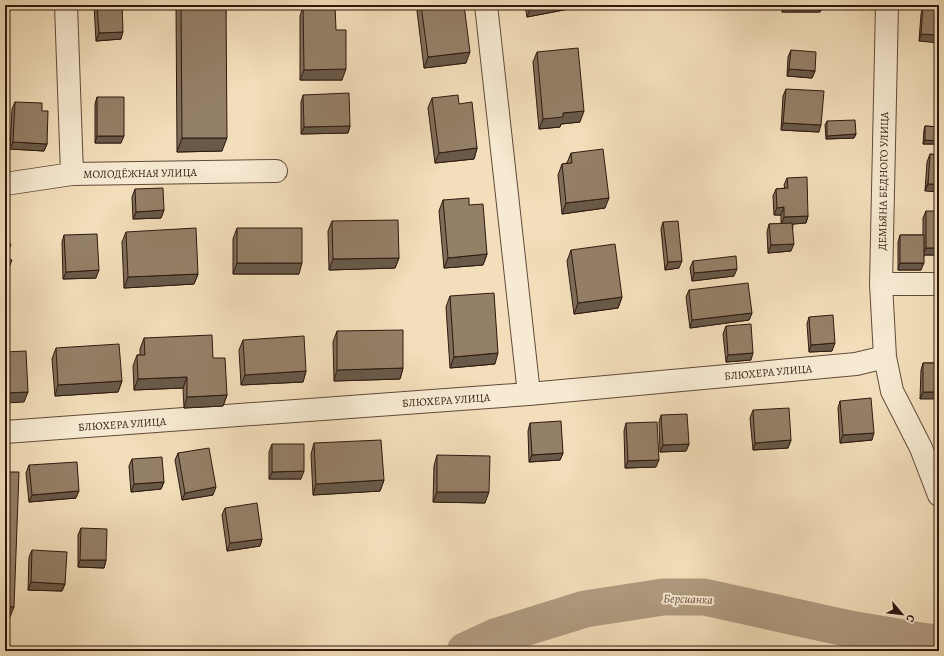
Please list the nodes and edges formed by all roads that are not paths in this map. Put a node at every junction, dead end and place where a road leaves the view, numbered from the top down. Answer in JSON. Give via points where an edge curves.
{"nodes":[{"id":1,"x":66,"y":5,"type":"edge"},
{"id":2,"x":486,"y":5,"type":"edge"},
{"id":3,"x":887,"y":5,"type":"edge"},
{"id":4,"x":276,"y":170,"type":"dead end"},
{"id":5,"x":72,"y":174,"type":"junction"},
{"id":6,"x":5,"y":184,"type":"edge"},
{"id":7,"x":881,"y":284,"type":"junction"},
{"id":8,"x":939,"y":284,"type":"edge"},
{"id":9,"x":885,"y":358,"type":"junction"},
{"id":10,"x":529,"y":394,"type":"junction"},
{"id":11,"x":5,"y":432,"type":"edge"},
{"id":12,"x":939,"y":494,"type":"edge"}],
"edges":[{"from":1,"to":5,"type":"street"},
{"from":2,"to":10,"type":"street"},
{"from":3,"to":7,"type":"street","name":"ДЕМЬЯНА БЕДНОГО УЛИЦА"},
{"from":4,"to":5,"type":"street","name":"МОЛОДЁЖНАЯ УЛИЦА"},
{"from":5,"to":6,"type":"street","name":"МОЛОДЁЖНАЯ УЛИЦА"},
{"from":7,"to":8,"type":"street"},
{"from":7,"to":9,"type":"street","name":"ДЕМЬЯНА БЕДНОГО УЛИЦА"},
{"from":9,"to":10,"type":"street","name":"БЛЮХЕРА УЛИЦА","via":[[856,364]]},
{"from":9,"to":12,"type":"street","name":"ДЕМЬЯНА БЕДНОГО УЛИЦА","via":[[892,391]]},
{"from":10,"to":11,"type":"street","name":"БЛЮХЕРА УЛИЦА"}]}
